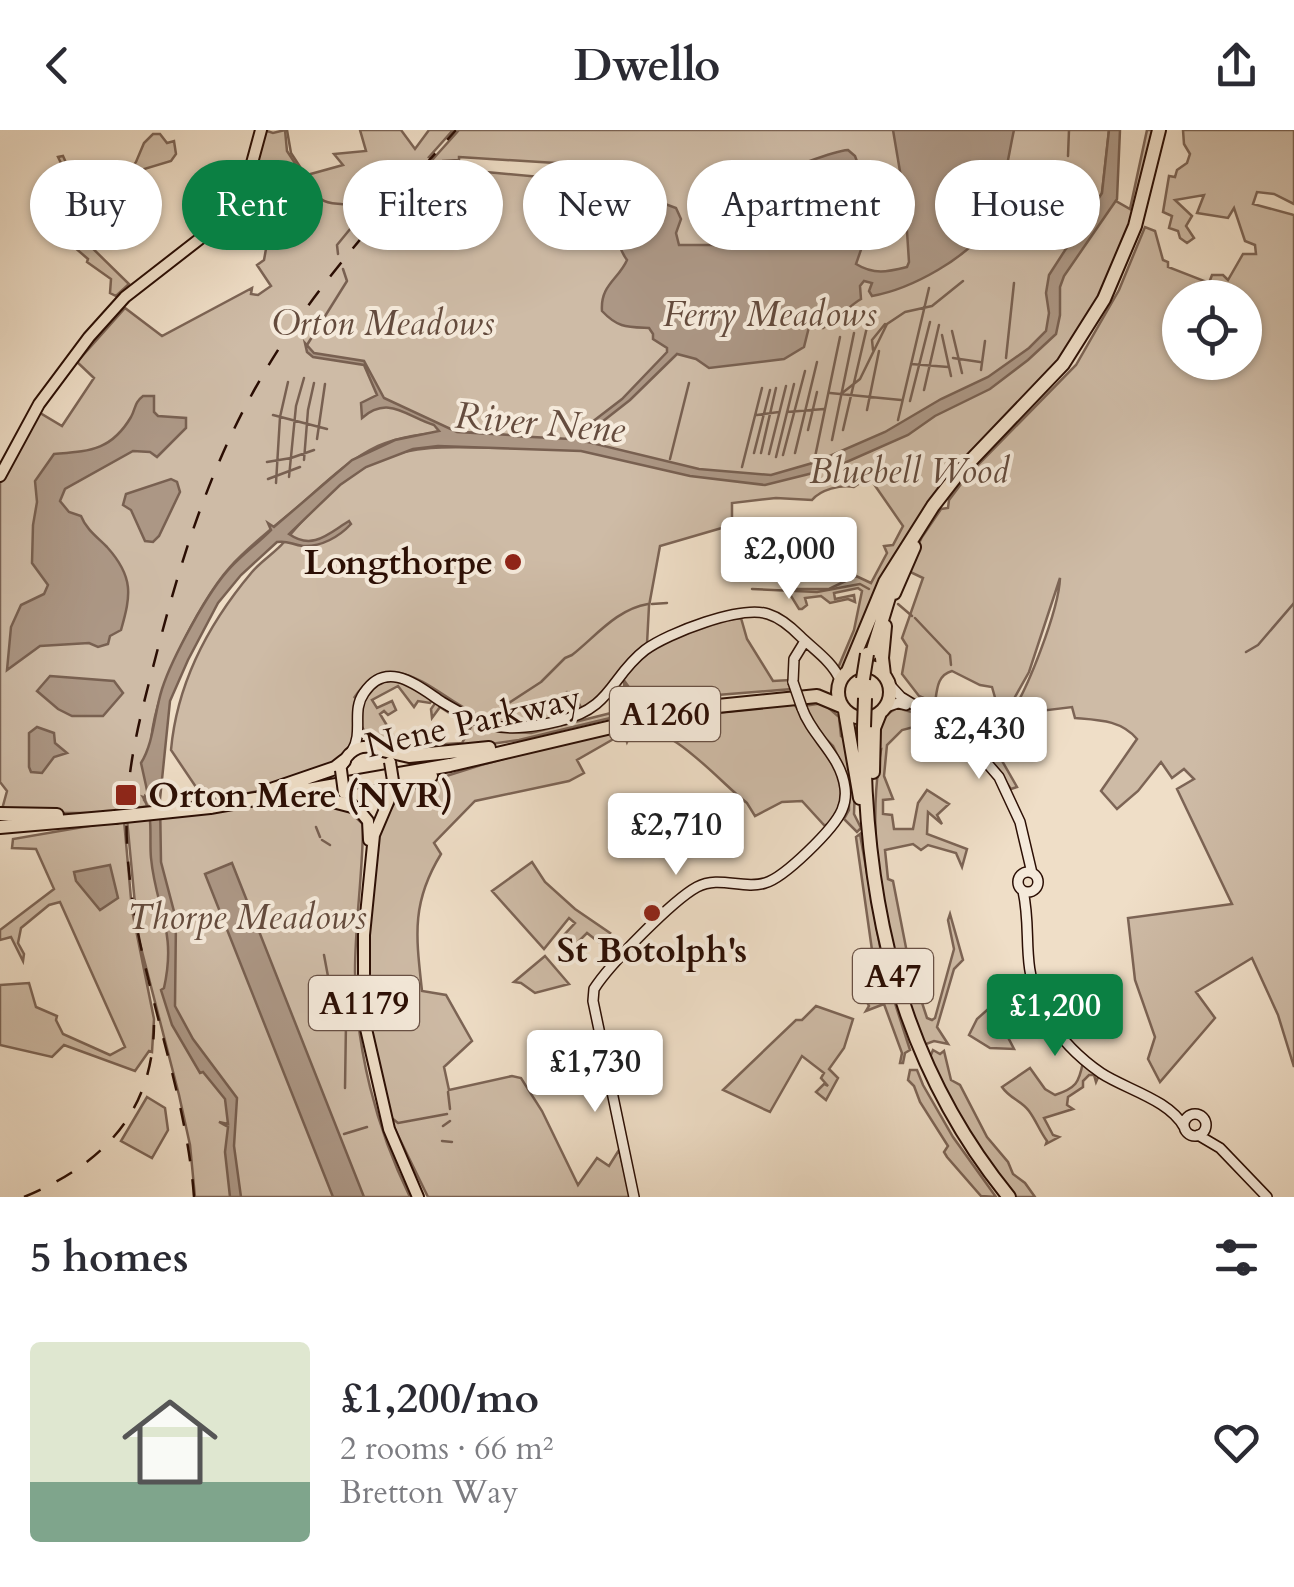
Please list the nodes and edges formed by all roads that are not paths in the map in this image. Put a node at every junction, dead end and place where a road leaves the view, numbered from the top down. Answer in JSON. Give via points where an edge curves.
{"nodes":[{"id":1,"x":261,"y":130,"type":"edge"},
{"id":2,"x":1161,"y":130,"type":"edge"},
{"id":3,"x":0,"y":476,"type":"edge"},
{"id":4,"x":917,"y":534,"type":"junction"},
{"id":5,"x":805,"y":641,"type":"junction"},
{"id":6,"x":842,"y":676,"type":"junction"},
{"id":7,"x":887,"y":679,"type":"junction"},
{"id":8,"x":805,"y":702,"type":"junction"},
{"id":9,"x":843,"y":708,"type":"junction"},
{"id":10,"x":884,"y":709,"type":"junction"},
{"id":11,"x":359,"y":730,"type":"junction"},
{"id":12,"x":525,"y":745,"type":"junction"},
{"id":13,"x":375,"y":748,"type":"junction"},
{"id":14,"x":852,"y":753,"type":"junction"},
{"id":15,"x":345,"y":761,"type":"junction"},
{"id":16,"x":391,"y":795,"type":"junction"},
{"id":17,"x":252,"y":798,"type":"junction"},
{"id":18,"x":356,"y":808,"type":"junction"},
{"id":19,"x":0,"y":814,"type":"edge"},
{"id":20,"x":76,"y":818,"type":"junction"},
{"id":21,"x":0,"y":825,"type":"edge"},
{"id":22,"x":0,"y":835,"type":"edge"},
{"id":23,"x":869,"y":840,"type":"junction"},
{"id":24,"x":1027,"y":873,"type":"junction"},
{"id":25,"x":1028,"y":891,"type":"junction"},
{"id":26,"x":1186,"y":1122,"type":"junction"},
{"id":27,"x":1202,"y":1130,"type":"junction"},
{"id":28,"x":416,"y":1197,"type":"edge"},
{"id":29,"x":634,"y":1197,"type":"edge"},
{"id":30,"x":1006,"y":1197,"type":"edge"},
{"id":31,"x":1267,"y":1197,"type":"edge"}],
"edges":[{"from":1,"to":3,"type":"main road","via":[[252,163],[220,218],[94,330],[38,404]]},
{"from":2,"to":4,"type":"highway","number":"A47","via":[[1126,262],[1087,336]]},
{"from":4,"to":6,"type":"highway","number":"A47","via":[[885,582]]},
{"from":4,"to":7,"type":"highway","number":"A47","via":[[890,605],[882,658]]},
{"from":4,"to":23,"type":"highway","number":"A47","bridge":true,"via":[[888,584],[865,678]]},
{"from":5,"to":6,"type":"street"},
{"from":5,"to":8,"type":"street","bridge":true,"via":[[794,659],[793,682]]},
{"from":5,"to":11,"type":"street","via":[[762,612],[698,626],[644,651],[588,709],[517,728],[478,721],[413,681],[385,677],[361,698]]},
{"from":6,"to":7,"type":"highway","via":[[867,666]]},
{"from":6,"to":9,"type":"highway"},
{"from":6,"to":12,"type":"highway","name":"Nene Parkway","number":"A1260","via":[[830,692],[688,704]]},
{"from":7,"to":10,"type":"highway"},
{"from":7,"to":24,"type":"street","via":[[902,698],[962,734],[999,777],[1020,822]]},
{"from":8,"to":9,"type":"highway","name":"Nene Parkway","via":[[824,696]]},
{"from":8,"to":12,"type":"highway","name":"Nene Parkway","number":"A1260","via":[[688,709]]},
{"from":8,"to":14,"type":"highway","number":"A47","via":[[827,700],[842,712]]},
{"from":8,"to":29,"type":"street","via":[[809,724],[844,782],[837,820],[770,882],[695,888],[594,989]]},
{"from":9,"to":10,"type":"highway","via":[[866,718]]},
{"from":9,"to":14,"type":"highway","number":"A47"},
{"from":10,"to":23,"type":"highway","number":"A47","via":[[874,735]]},
{"from":10,"to":24,"type":"street","via":[[902,704],[928,716],[977,755],[1015,820]]},
{"from":11,"to":13,"type":"street"},
{"from":11,"to":15,"type":"street"},
{"from":12,"to":13,"type":"highway","via":[[410,756]]},
{"from":12,"to":16,"type":"highway","via":[[411,782]]},
{"from":12,"to":17,"type":"highway","name":"Nene Parkway","number":"A1260","via":[[375,780]]},
{"from":13,"to":15,"type":"main road"},
{"from":13,"to":16,"type":"main road","bridge":true,"via":[[390,762]]},
{"from":14,"to":23,"type":"highway","number":"A47"},
{"from":15,"to":17,"type":"highway"},
{"from":15,"to":18,"type":"main road","bridge":true,"via":[[344,793]]},
{"from":16,"to":18,"type":"main road","via":[[374,810]]},
{"from":16,"to":28,"type":"main road","number":"A1179","via":[[376,827],[364,935],[364,1020],[389,1129]]},
{"from":17,"to":18,"type":"highway","via":[[318,799]]},
{"from":17,"to":20,"type":"highway","name":"Nene Parkway","number":"A1260","bridge":true},
{"from":18,"to":28,"type":"main road","number":"A1179","via":[[370,834],[360,934],[361,1021],[384,1125]]},
{"from":19,"to":20,"type":"highway"},
{"from":20,"to":21,"type":"highway","name":"Nene Parkway","number":"A1260"},
{"from":20,"to":22,"type":"highway"},
{"from":23,"to":30,"type":"highway","number":"A47","via":[[882,949],[906,1030],[949,1121]]},
{"from":24,"to":25,"type":"street","via":[[1018,883]]},
{"from":24,"to":25,"type":"street","via":[[1038,882]]},
{"from":25,"to":26,"type":"street","via":[[1025,940],[1047,1018],[1103,1074]]},
{"from":26,"to":27,"type":"street","via":[[1189,1134]]},
{"from":26,"to":27,"type":"street","via":[[1199,1116]]},
{"from":27,"to":31,"type":"street"}]}
